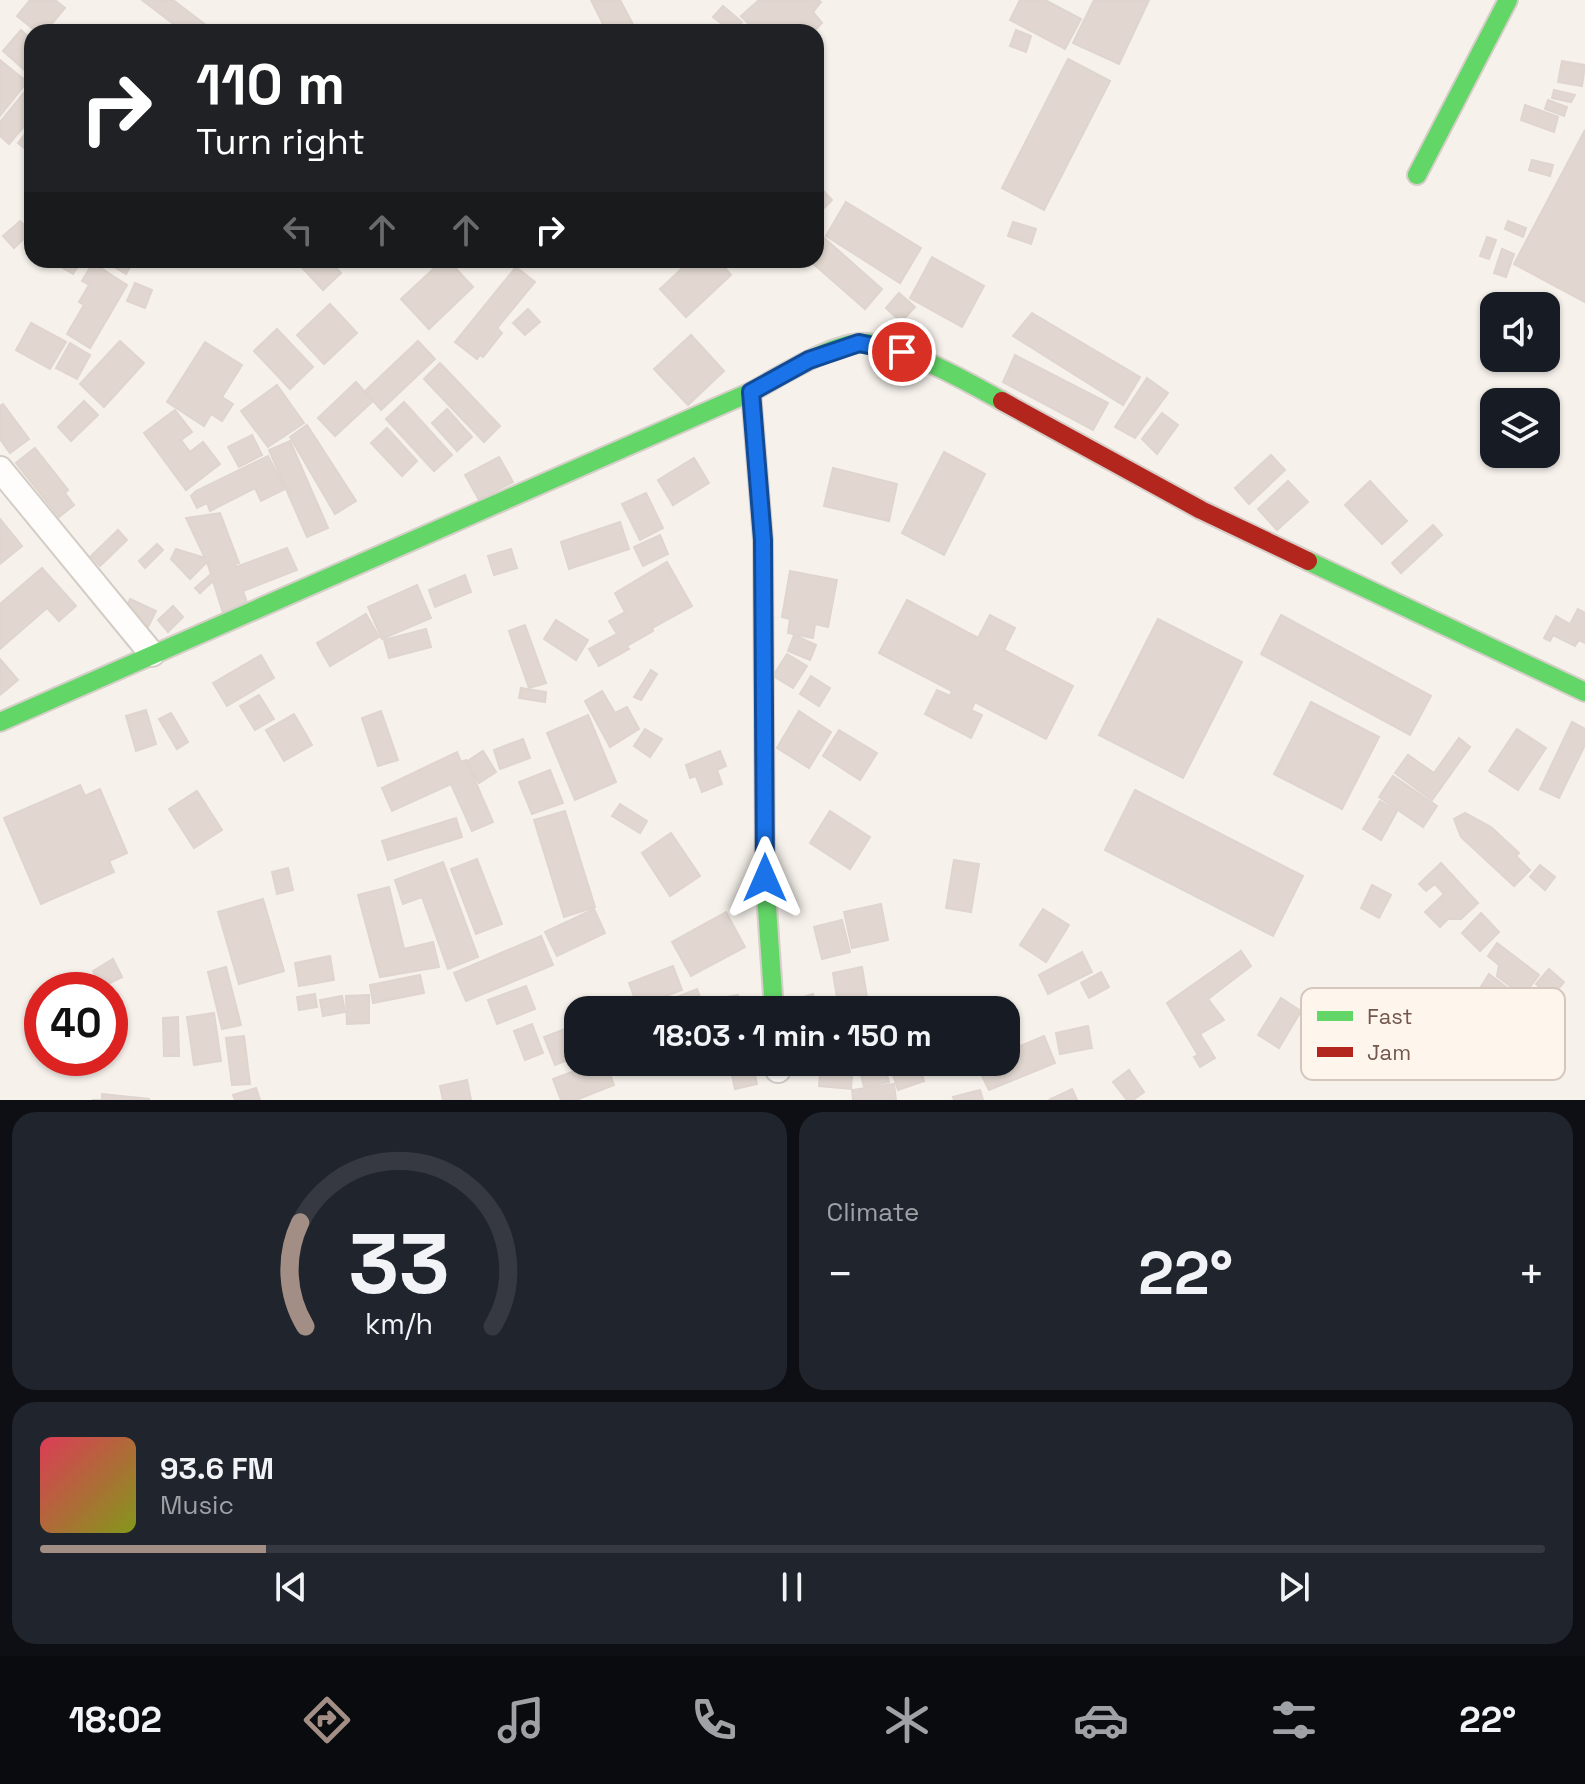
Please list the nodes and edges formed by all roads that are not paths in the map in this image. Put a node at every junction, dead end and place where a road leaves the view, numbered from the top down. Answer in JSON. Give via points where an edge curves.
{"nodes":[{"id":1,"x":1508,"y":0,"type":"edge"},
{"id":2,"x":1417,"y":175,"type":"dead end"},
{"id":3,"x":751,"y":392,"type":"junction"},
{"id":4,"x":0,"y":469,"type":"edge"},
{"id":5,"x":152,"y":654,"type":"junction"},
{"id":6,"x":1585,"y":692,"type":"edge"},
{"id":7,"x":0,"y":722,"type":"edge"},
{"id":8,"x":773,"y":996,"type":"edge"}],
"edges":[{"from":1,"to":2,"type":"street"},
{"from":3,"to":5,"type":"street"},
{"from":3,"to":6,"type":"street","via":[[809,360],[859,343],[902,352],[957,376],[1201,510]]},
{"from":3,"to":8,"type":"street","via":[[763,540],[765,878]]},
{"from":4,"to":5,"type":"street"},
{"from":5,"to":7,"type":"street"}]}
